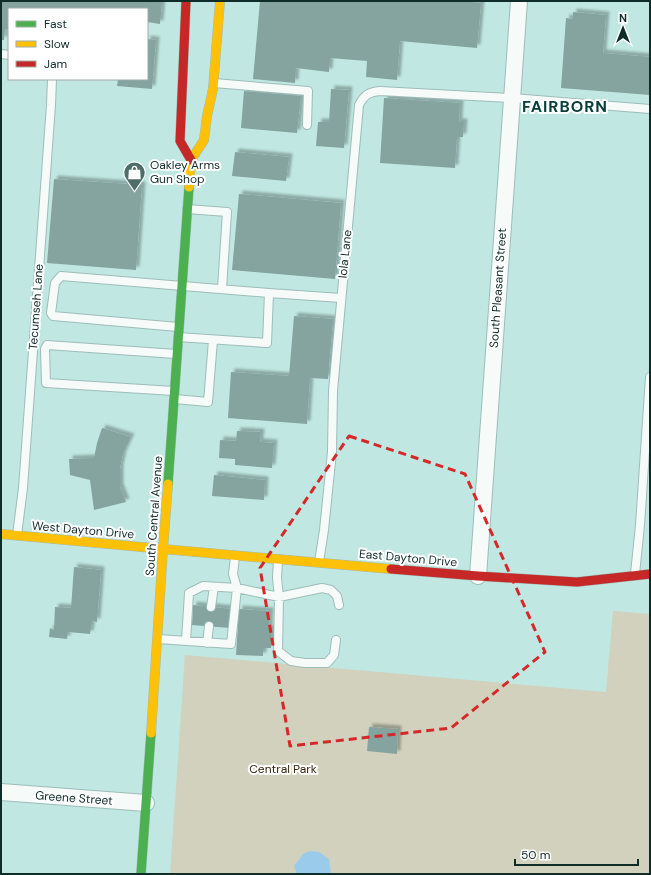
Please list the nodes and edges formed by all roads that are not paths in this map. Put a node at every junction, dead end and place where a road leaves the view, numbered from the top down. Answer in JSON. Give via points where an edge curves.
{"nodes":[{"id":1,"x":186,"y":1,"type":"edge"},
{"id":2,"x":220,"y":1,"type":"edge"},
{"id":3,"x":519,"y":1,"type":"edge"},
{"id":4,"x":52,"y":80,"type":"edge"},
{"id":5,"x":213,"y":83,"type":"junction"},
{"id":6,"x":512,"y":98,"type":"junction"},
{"id":7,"x":650,"y":109,"type":"edge"},
{"id":8,"x":307,"y":125,"type":"dead end"},
{"id":9,"x":191,"y":160,"type":"junction"},
{"id":10,"x":187,"y":209,"type":"junction"},
{"id":11,"x":182,"y":286,"type":"junction"},
{"id":12,"x":222,"y":289,"type":"junction"},
{"id":13,"x":269,"y":293,"type":"junction"},
{"id":14,"x":341,"y":298,"type":"junction"},
{"id":15,"x":179,"y":327,"type":"junction"},
{"id":16,"x":178,"y":337,"type":"junction"},
{"id":17,"x":213,"y":340,"type":"junction"},
{"id":18,"x":177,"y":354,"type":"junction"},
{"id":19,"x":650,"y":377,"type":"edge"},
{"id":20,"x":174,"y":395,"type":"junction"},
{"id":21,"x":1,"y":534,"type":"edge"},
{"id":22,"x":17,"y":536,"type":"junction"},
{"id":23,"x":163,"y":549,"type":"junction"},
{"id":24,"x":235,"y":554,"type":"junction"},
{"id":25,"x":278,"y":559,"type":"junction"},
{"id":26,"x":319,"y":562,"type":"junction"},
{"id":27,"x":650,"y":574,"type":"edge"},
{"id":28,"x":478,"y":576,"type":"junction"},
{"id":29,"x":635,"y":577,"type":"junction"},
{"id":30,"x":214,"y":587,"type":"junction"},
{"id":31,"x":237,"y":588,"type":"junction"},
{"id":32,"x":279,"y":597,"type":"junction"},
{"id":33,"x":339,"y":606,"type":"dead end"},
{"id":34,"x":211,"y":607,"type":"dead end"},
{"id":35,"x":209,"y":626,"type":"dead end"},
{"id":36,"x":157,"y":639,"type":"junction"},
{"id":37,"x":336,"y":640,"type":"dead end"},
{"id":38,"x":186,"y":641,"type":"junction"},
{"id":39,"x":208,"y":643,"type":"junction"},
{"id":40,"x":1,"y":792,"type":"edge"},
{"id":41,"x":146,"y":803,"type":"junction"},
{"id":42,"x":141,"y":874,"type":"edge"}],
"edges":[{"from":1,"to":9,"type":"street","via":[[180,141]]},
{"from":2,"to":5,"type":"street","name":"South Central Avenue"},
{"from":3,"to":6,"type":"street","name":"South Pleasant Street"},
{"from":4,"to":22,"type":"lane","name":"Tecumseh Lane","via":[[23,488]]},
{"from":5,"to":8,"type":"lane","via":[[308,91]]},
{"from":5,"to":9,"type":"street","name":"South Central Avenue","via":[[204,140]]},
{"from":6,"to":7,"type":"lane","name":"Iola Lane"},
{"from":6,"to":14,"type":"lane","name":"Iola Lane","via":[[380,91],[363,97],[358,105]]},
{"from":6,"to":28,"type":"street","name":"South Pleasant Street"},
{"from":9,"to":10,"type":"street","name":"South Central Avenue"},
{"from":10,"to":11,"type":"street","name":"South Central Avenue"},
{"from":10,"to":12,"type":"lane","via":[[227,212]]},
{"from":11,"to":12,"type":"lane"},
{"from":11,"to":15,"type":"street","name":"South Central Avenue"},
{"from":11,"to":15,"type":"lane","via":[[61,276],[55,283],[51,313],[53,316]]},
{"from":12,"to":13,"type":"lane"},
{"from":13,"to":14,"type":"lane"},
{"from":13,"to":17,"type":"lane","via":[[267,343]]},
{"from":14,"to":26,"type":"lane","name":"Iola Lane","via":[[333,391],[332,452]]},
{"from":15,"to":16,"type":"street","name":"South Central Avenue"},
{"from":16,"to":17,"type":"lane"},
{"from":16,"to":18,"type":"street","name":"South Central Avenue"},
{"from":17,"to":20,"type":"lane","via":[[208,402]]},
{"from":18,"to":20,"type":"street","name":"South Central Avenue"},
{"from":18,"to":20,"type":"lane","via":[[47,344],[45,349],[46,383]]},
{"from":19,"to":29,"type":"lane"},
{"from":20,"to":23,"type":"street","name":"South Central Avenue"},
{"from":21,"to":22,"type":"street","name":"West Dayton Drive"},
{"from":22,"to":23,"type":"street","name":"West Dayton Drive"},
{"from":23,"to":24,"type":"street","name":"East Dayton Drive"},
{"from":23,"to":36,"type":"street","name":"South Central Avenue"},
{"from":24,"to":25,"type":"street","name":"East Dayton Drive"},
{"from":24,"to":31,"type":"lane","via":[[233,574]]},
{"from":25,"to":26,"type":"street","name":"East Dayton Drive"},
{"from":25,"to":32,"type":"lane"},
{"from":26,"to":28,"type":"street","name":"East Dayton Drive"},
{"from":27,"to":29,"type":"street","name":"East Dayton Drive"},
{"from":28,"to":29,"type":"street","name":"East Dayton Drive","via":[[577,582]]},
{"from":30,"to":31,"type":"lane"},
{"from":30,"to":34,"type":"lane"},
{"from":30,"to":38,"type":"lane","via":[[204,586],[189,593]]},
{"from":31,"to":32,"type":"lane"},
{"from":31,"to":39,"type":"lane","via":[[231,644]]},
{"from":32,"to":33,"type":"lane","via":[[322,588],[331,590],[337,596]]},
{"from":32,"to":37,"type":"lane","via":[[278,651],[291,661],[305,664],[327,663],[334,655]]},
{"from":35,"to":39,"type":"lane"},
{"from":36,"to":38,"type":"lane"},
{"from":36,"to":41,"type":"street","name":"South Central Avenue"},
{"from":38,"to":39,"type":"lane"},
{"from":40,"to":41,"type":"street","name":"Greene Street"},
{"from":41,"to":42,"type":"street","name":"South Central Avenue"}]}
